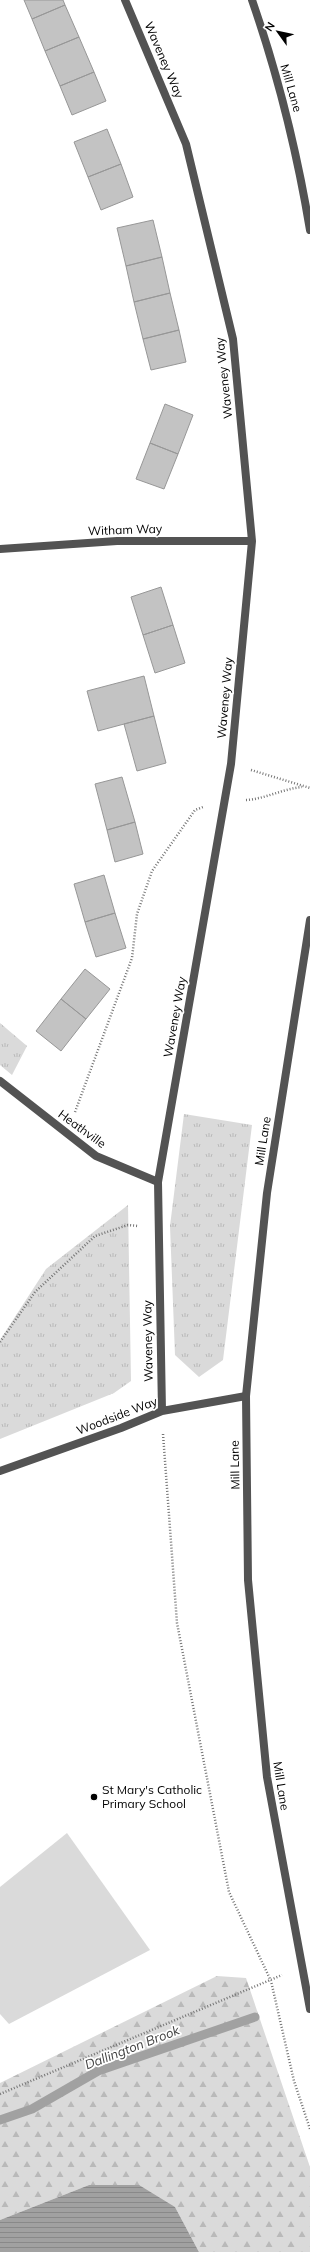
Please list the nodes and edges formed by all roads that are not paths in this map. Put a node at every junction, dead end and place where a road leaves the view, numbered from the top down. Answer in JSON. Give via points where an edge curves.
{"nodes":[{"id":1,"x":125,"y":0,"type":"edge"},
{"id":2,"x":252,"y":0,"type":"edge"},
{"id":3,"x":310,"y":230,"type":"edge"},
{"id":4,"x":252,"y":541,"type":"junction"},
{"id":5,"x":0,"y":549,"type":"edge"},
{"id":6,"x":310,"y":920,"type":"edge"},
{"id":7,"x":0,"y":1081,"type":"edge"},
{"id":8,"x":158,"y":1182,"type":"junction"},
{"id":9,"x":246,"y":1396,"type":"junction"},
{"id":10,"x":162,"y":1411,"type":"junction"},
{"id":11,"x":0,"y":1472,"type":"edge"},
{"id":12,"x":310,"y":2009,"type":"edge"}],
"edges":[{"from":1,"to":4,"type":"street","name":"Waveney Way","via":[[186,144],[233,339]]},
{"from":2,"to":3,"type":"street","name":"Mill Lane","via":[[284,107]]},
{"from":4,"to":5,"type":"street","name":"Witham Way","via":[[117,541]]},
{"from":4,"to":8,"type":"street","name":"Waveney Way","via":[[231,764]]},
{"from":6,"to":9,"type":"street","name":"Mill Lane","via":[[267,1193]]},
{"from":7,"to":8,"type":"street","name":"Heathville","via":[[96,1156]]},
{"from":8,"to":10,"type":"street","name":"Waveney Way"},
{"from":9,"to":10,"type":"street","name":"Woodside Way"},
{"from":9,"to":12,"type":"street","name":"Mill Lane","via":[[248,1580],[267,1777]]},
{"from":10,"to":11,"type":"street","name":"Woodside Way"}]}
